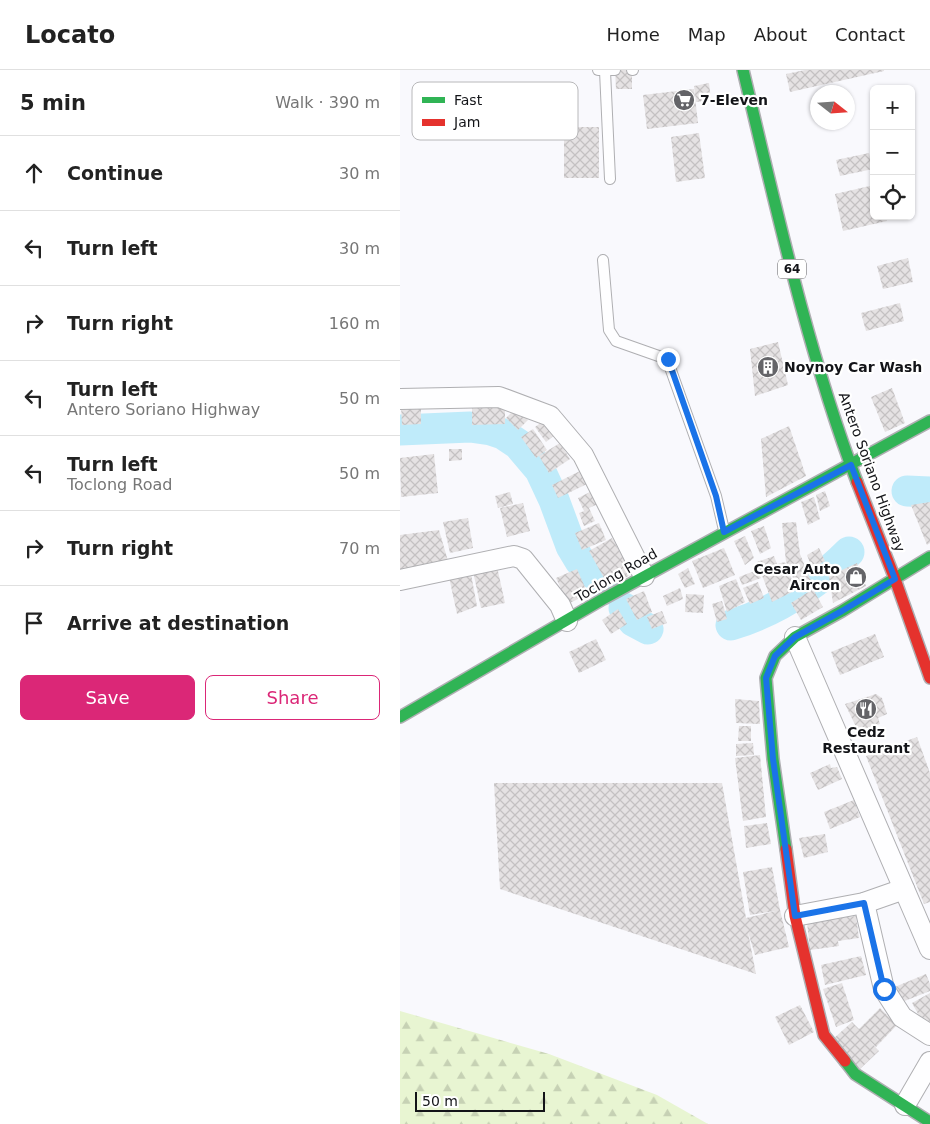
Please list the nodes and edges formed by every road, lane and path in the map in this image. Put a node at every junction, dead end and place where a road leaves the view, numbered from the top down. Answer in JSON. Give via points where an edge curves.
{"nodes":[{"id":1,"x":606,"y":70,"type":"edge"},
{"id":2,"x":743,"y":70,"type":"edge"},
{"id":3,"x":610,"y":179,"type":"dead end"},
{"id":4,"x":603,"y":260,"type":"dead end"},
{"id":5,"x":400,"y":400,"type":"edge"},
{"id":6,"x":930,"y":421,"type":"edge"},
{"id":7,"x":851,"y":465,"type":"junction"},
{"id":8,"x":724,"y":532,"type":"junction"},
{"id":9,"x":930,"y":557,"type":"edge"},
{"id":10,"x":644,"y":576,"type":"junction"},
{"id":11,"x":895,"y":579,"type":"junction"},
{"id":12,"x":400,"y":580,"type":"edge"},
{"id":13,"x":567,"y":620,"type":"junction"},
{"id":14,"x":795,"y":637,"type":"junction"},
{"id":15,"x":930,"y":678,"type":"edge"},
{"id":16,"x":400,"y":717,"type":"edge"},
{"id":17,"x":904,"y":888,"type":"junction"},
{"id":18,"x":864,"y":903,"type":"junction"},
{"id":19,"x":795,"y":916,"type":"junction"},
{"id":20,"x":930,"y":948,"type":"edge"},
{"id":21,"x":930,"y":1035,"type":"edge"},
{"id":22,"x":930,"y":1062,"type":"edge"},
{"id":23,"x":905,"y":1105,"type":"junction"},
{"id":24,"x":930,"y":1122,"type":"edge"}],
"edges":[{"from":1,"to":3,"type":"lane"},
{"from":2,"to":7,"type":"street","name":"Antero Soriano Highway","number":"64","via":[[789,258]]},
{"from":4,"to":8,"type":"lane","via":[[609,330],[616,341],[668,359],[716,496]]},
{"from":5,"to":10,"type":"street","via":[[499,396],[550,416],[583,455]]},
{"from":6,"to":7,"type":"street","name":"Toclong Road"},
{"from":7,"to":8,"type":"street","name":"Toclong Road"},
{"from":7,"to":11,"type":"street","name":"Antero Soriano Highway","number":"64"},
{"from":8,"to":10,"type":"street","name":"Toclong Road"},
{"from":9,"to":11,"type":"street"},
{"from":10,"to":13,"type":"street","name":"Toclong Road"},
{"from":11,"to":14,"type":"street"},
{"from":11,"to":15,"type":"street","name":"Antero Soriano Highway","number":"64"},
{"from":12,"to":13,"type":"street","via":[[514,556],[522,559],[560,605]]},
{"from":13,"to":16,"type":"street","name":"Toclong Road"},
{"from":14,"to":17,"type":"street"},
{"from":14,"to":19,"type":"street","via":[[775,656],[766,678],[773,759]]},
{"from":17,"to":18,"type":"street"},
{"from":17,"to":20,"type":"street"},
{"from":18,"to":19,"type":"street"},
{"from":18,"to":21,"type":"street","via":[[884,989],[902,1017]]},
{"from":19,"to":23,"type":"street","via":[[824,1035],[855,1074]]},
{"from":22,"to":23,"type":"street"},
{"from":23,"to":24,"type":"street"}]}
